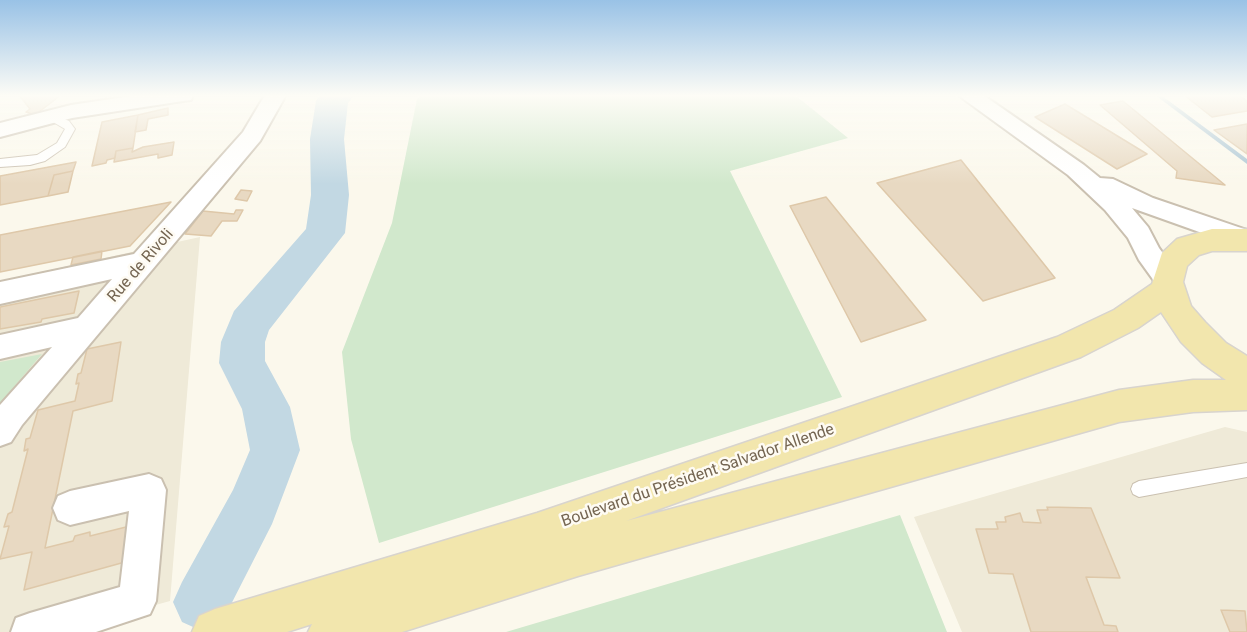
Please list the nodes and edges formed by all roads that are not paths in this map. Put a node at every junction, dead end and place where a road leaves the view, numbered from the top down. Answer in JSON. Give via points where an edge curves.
{"nodes":[{"id":1,"x":22,"y":124,"type":"edge"},
{"id":2,"x":66,"y":124,"type":"edge"},
{"id":3,"x":259,"y":124,"type":"edge"},
{"id":4,"x":1010,"y":124,"type":"edge"},
{"id":5,"x":0,"y":130,"type":"edge"},
{"id":6,"x":0,"y":163,"type":"edge"},
{"id":7,"x":1076,"y":170,"type":"junction"},
{"id":8,"x":1247,"y":240,"type":"edge"},
{"id":9,"x":145,"y":262,"type":"junction"},
{"id":10,"x":1168,"y":284,"type":"junction"},
{"id":11,"x":0,"y":293,"type":"edge"},
{"id":12,"x":88,"y":327,"type":"junction"},
{"id":13,"x":0,"y":347,"type":"edge"},
{"id":14,"x":1247,"y":375,"type":"edge"},
{"id":15,"x":1247,"y":395,"type":"edge"},
{"id":16,"x":0,"y":432,"type":"edge"},
{"id":17,"x":1247,"y":470,"type":"edge"},
{"id":18,"x":1139,"y":489,"type":"dead end"},
{"id":19,"x":70,"y":508,"type":"dead end"},
{"id":20,"x":30,"y":632,"type":"edge"},
{"id":21,"x":215,"y":632,"type":"edge"},
{"id":22,"x":331,"y":632,"type":"edge"}],
"edges":[{"from":1,"to":5,"type":"street"},
{"from":2,"to":6,"type":"lane","via":[[70,129],[66,139],[46,155],[30,161]]},
{"from":3,"to":9,"type":"street","name":"Rue de Rivoli"},
{"from":4,"to":7,"type":"street"},
{"from":7,"to":8,"type":"street","via":[[1144,204]]},
{"from":7,"to":10,"type":"street","via":[[1114,204],[1139,234]]},
{"from":8,"to":10,"type":"main road","via":[[1212,240],[1188,247],[1173,261]]},
{"from":9,"to":11,"type":"street"},
{"from":9,"to":12,"type":"street","name":"Rue de Rivoli"},
{"from":10,"to":14,"type":"main road","via":[[1177,312],[1193,332],[1214,353]]},
{"from":10,"to":21,"type":"main road","name":"Boulevard du Président Salvador Allende","via":[[1126,319],[1069,346],[537,533]]},
{"from":12,"to":13,"type":"street"},
{"from":12,"to":16,"type":"street","name":"Rue de Rivoli"},
{"from":15,"to":22,"type":"main road","via":[[1193,396],[1119,406],[578,555]]},
{"from":17,"to":18,"type":"lane"},
{"from":19,"to":20,"type":"street","via":[[149,490],[137,601]]}]}
